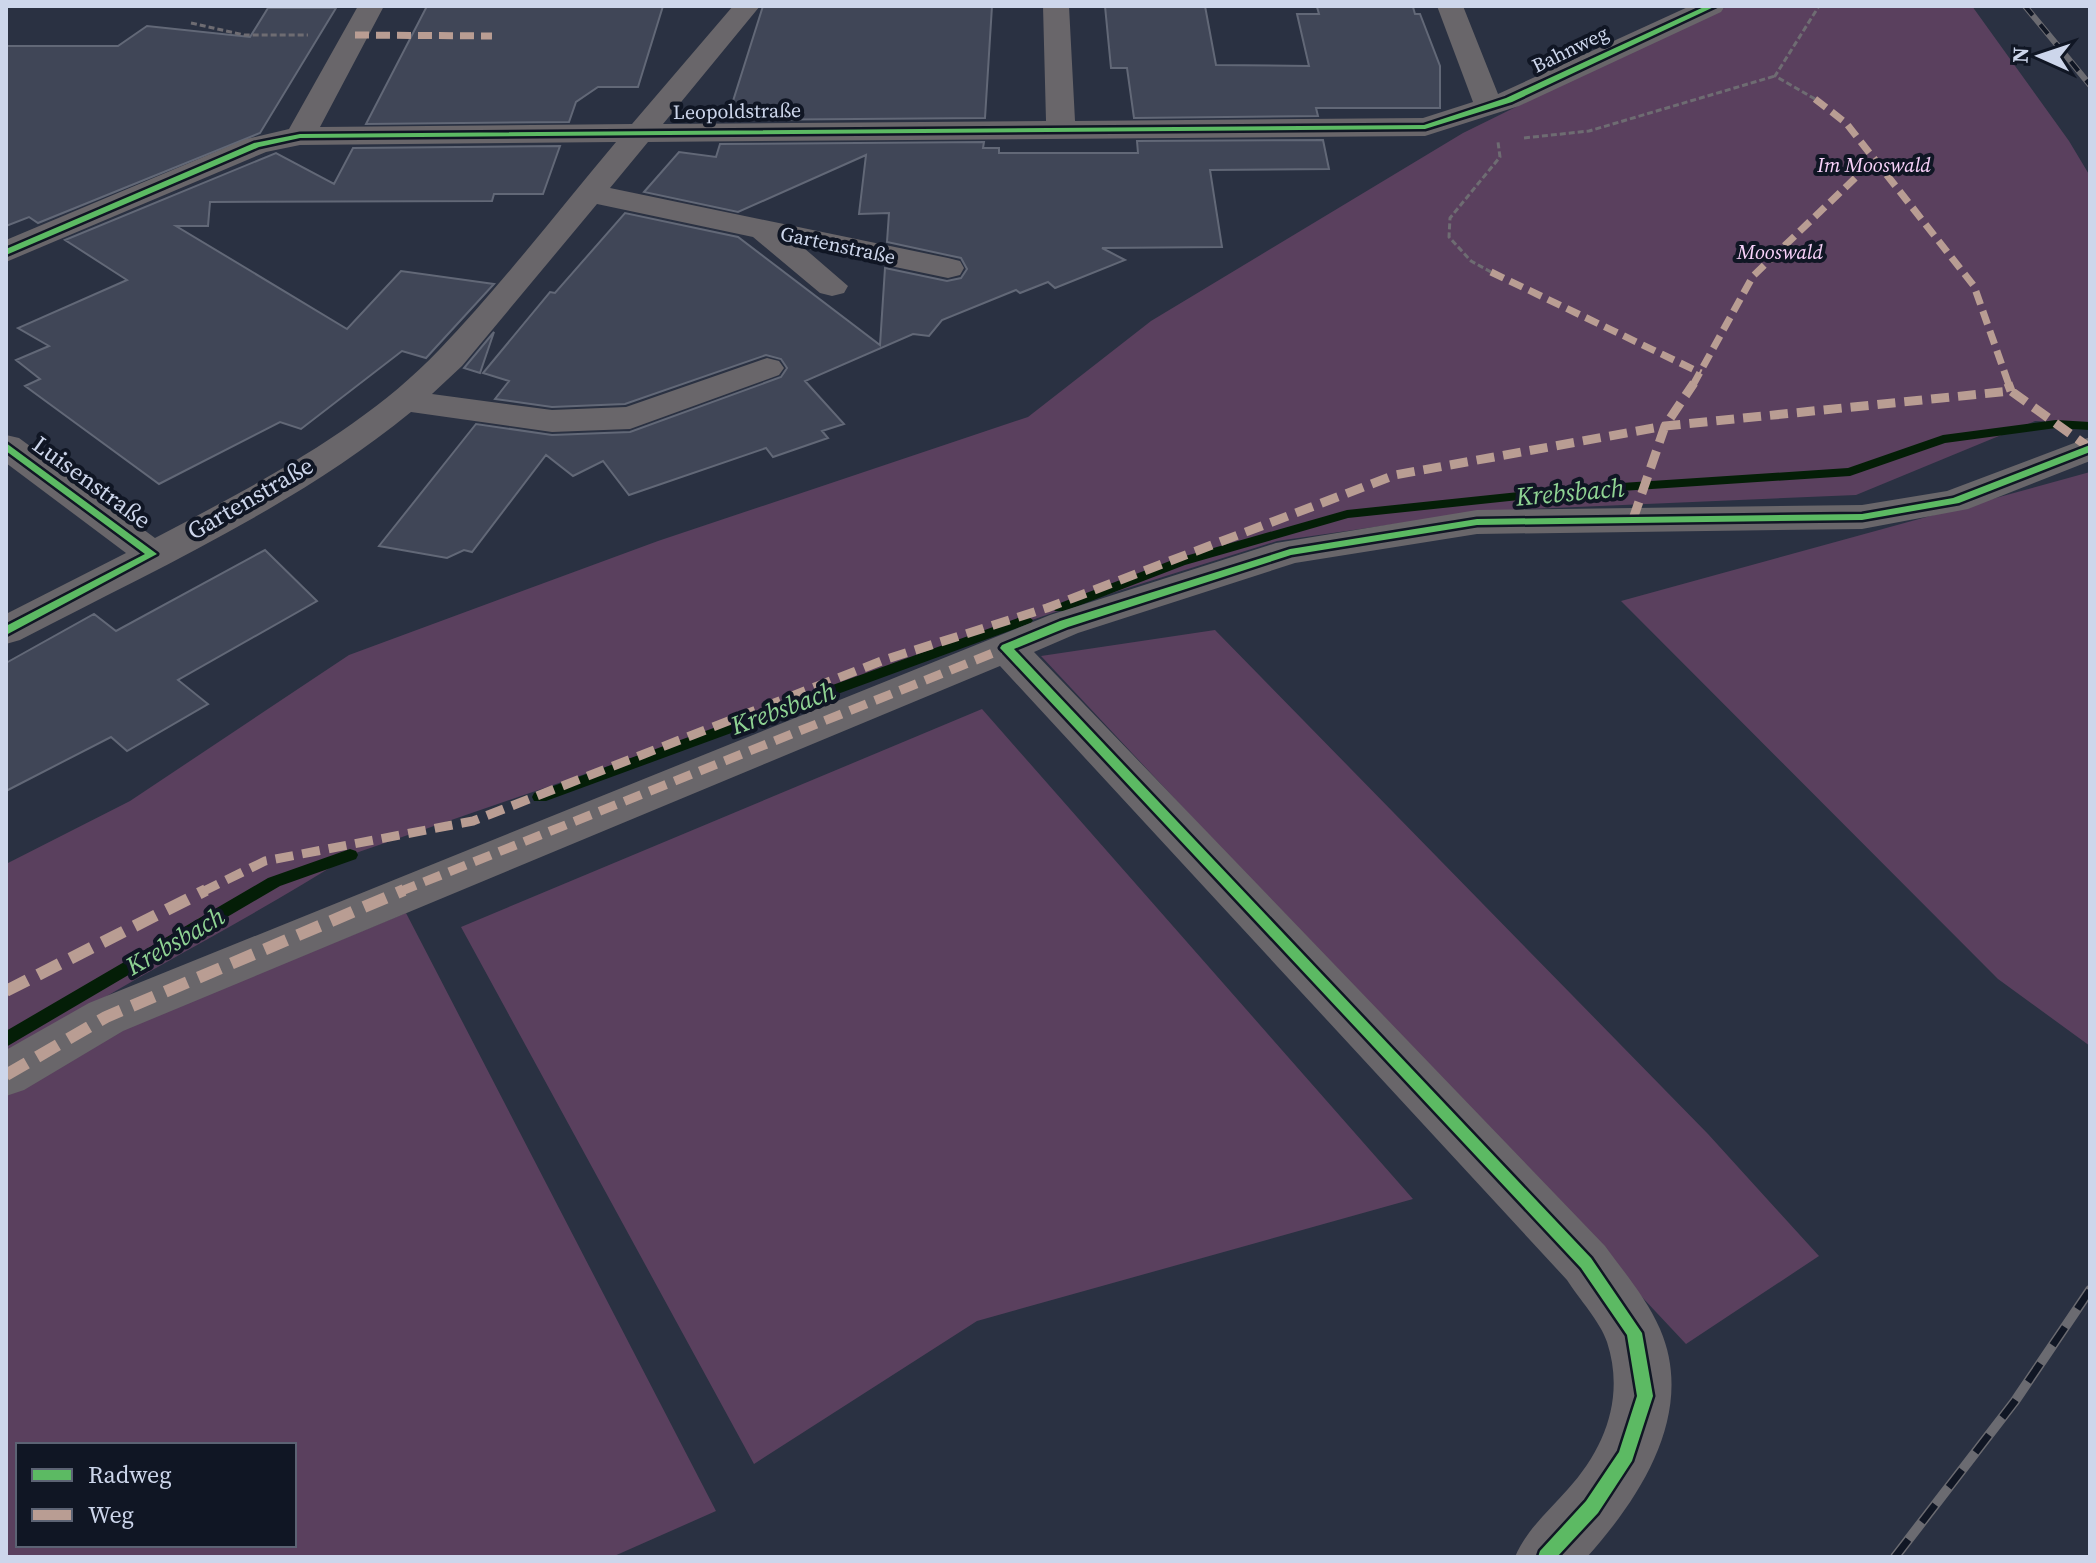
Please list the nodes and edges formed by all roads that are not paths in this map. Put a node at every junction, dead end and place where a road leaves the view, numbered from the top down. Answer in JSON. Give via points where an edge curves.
{"nodes":[{"id":1,"x":371,"y":6,"type":"edge"},
{"id":2,"x":747,"y":6,"type":"edge"},
{"id":3,"x":1056,"y":6,"type":"edge"},
{"id":4,"x":1450,"y":6,"type":"edge"},
{"id":5,"x":1712,"y":6,"type":"edge"},
{"id":6,"x":1488,"y":105,"type":"junction"},
{"id":7,"x":1061,"y":128,"type":"junction"},
{"id":8,"x":638,"y":132,"type":"junction"},
{"id":9,"x":300,"y":136,"type":"junction"},
{"id":10,"x":588,"y":193,"type":"junction"},
{"id":11,"x":761,"y":229,"type":"junction"},
{"id":12,"x":6,"y":252,"type":"edge"},
{"id":13,"x":948,"y":268,"type":"dead end"},
{"id":14,"x":832,"y":286,"type":"dead end"},
{"id":15,"x":767,"y":368,"type":"dead end"},
{"id":16,"x":402,"y":400,"type":"junction"},
{"id":17,"x":6,"y":446,"type":"edge"},
{"id":18,"x":2090,"y":448,"type":"edge"},
{"id":19,"x":152,"y":554,"type":"junction"},
{"id":20,"x":6,"y":631,"type":"edge"},
{"id":21,"x":1006,"y":648,"type":"junction"},
{"id":22,"x":6,"y":1075,"type":"edge"},
{"id":23,"x":1546,"y":1557,"type":"edge"}],
"edges":[{"from":1,"to":9,"type":"street"},
{"from":2,"to":8,"type":"street","name":"Gartenstraße"},
{"from":3,"to":7,"type":"street"},
{"from":4,"to":6,"type":"street"},
{"from":5,"to":6,"type":"street","name":"Bahnweg"},
{"from":6,"to":7,"type":"street","name":"Leopoldstraße","via":[[1425,127]]},
{"from":7,"to":8,"type":"street","name":"Leopoldstraße"},
{"from":8,"to":9,"type":"street","name":"Leopoldstraße"},
{"from":8,"to":10,"type":"street","name":"Gartenstraße"},
{"from":9,"to":12,"type":"street","name":"Leopoldstraße","via":[[257,145]]},
{"from":10,"to":11,"type":"street","name":"Gartenstraße"},
{"from":10,"to":16,"type":"street","name":"Gartenstraße","via":[[450,359]]},
{"from":11,"to":13,"type":"street","name":"Gartenstraße"},
{"from":11,"to":14,"type":"street"},
{"from":15,"to":16,"type":"street","via":[[630,418],[552,421]]},
{"from":16,"to":19,"type":"street","name":"Gartenstraße","via":[[266,493]]},
{"from":17,"to":19,"type":"street","name":"Luisenstraße"},
{"from":18,"to":21,"type":"street","via":[[1955,501],[1862,517],[1477,522],[1290,552],[1064,624]]},
{"from":19,"to":20,"type":"street","name":"Gartenstraße"},
{"from":21,"to":22,"type":"street","via":[[106,1017]]},
{"from":21,"to":23,"type":"street","via":[[1586,1263],[1634,1333],[1645,1396],[1626,1456],[1592,1507]]}]}
